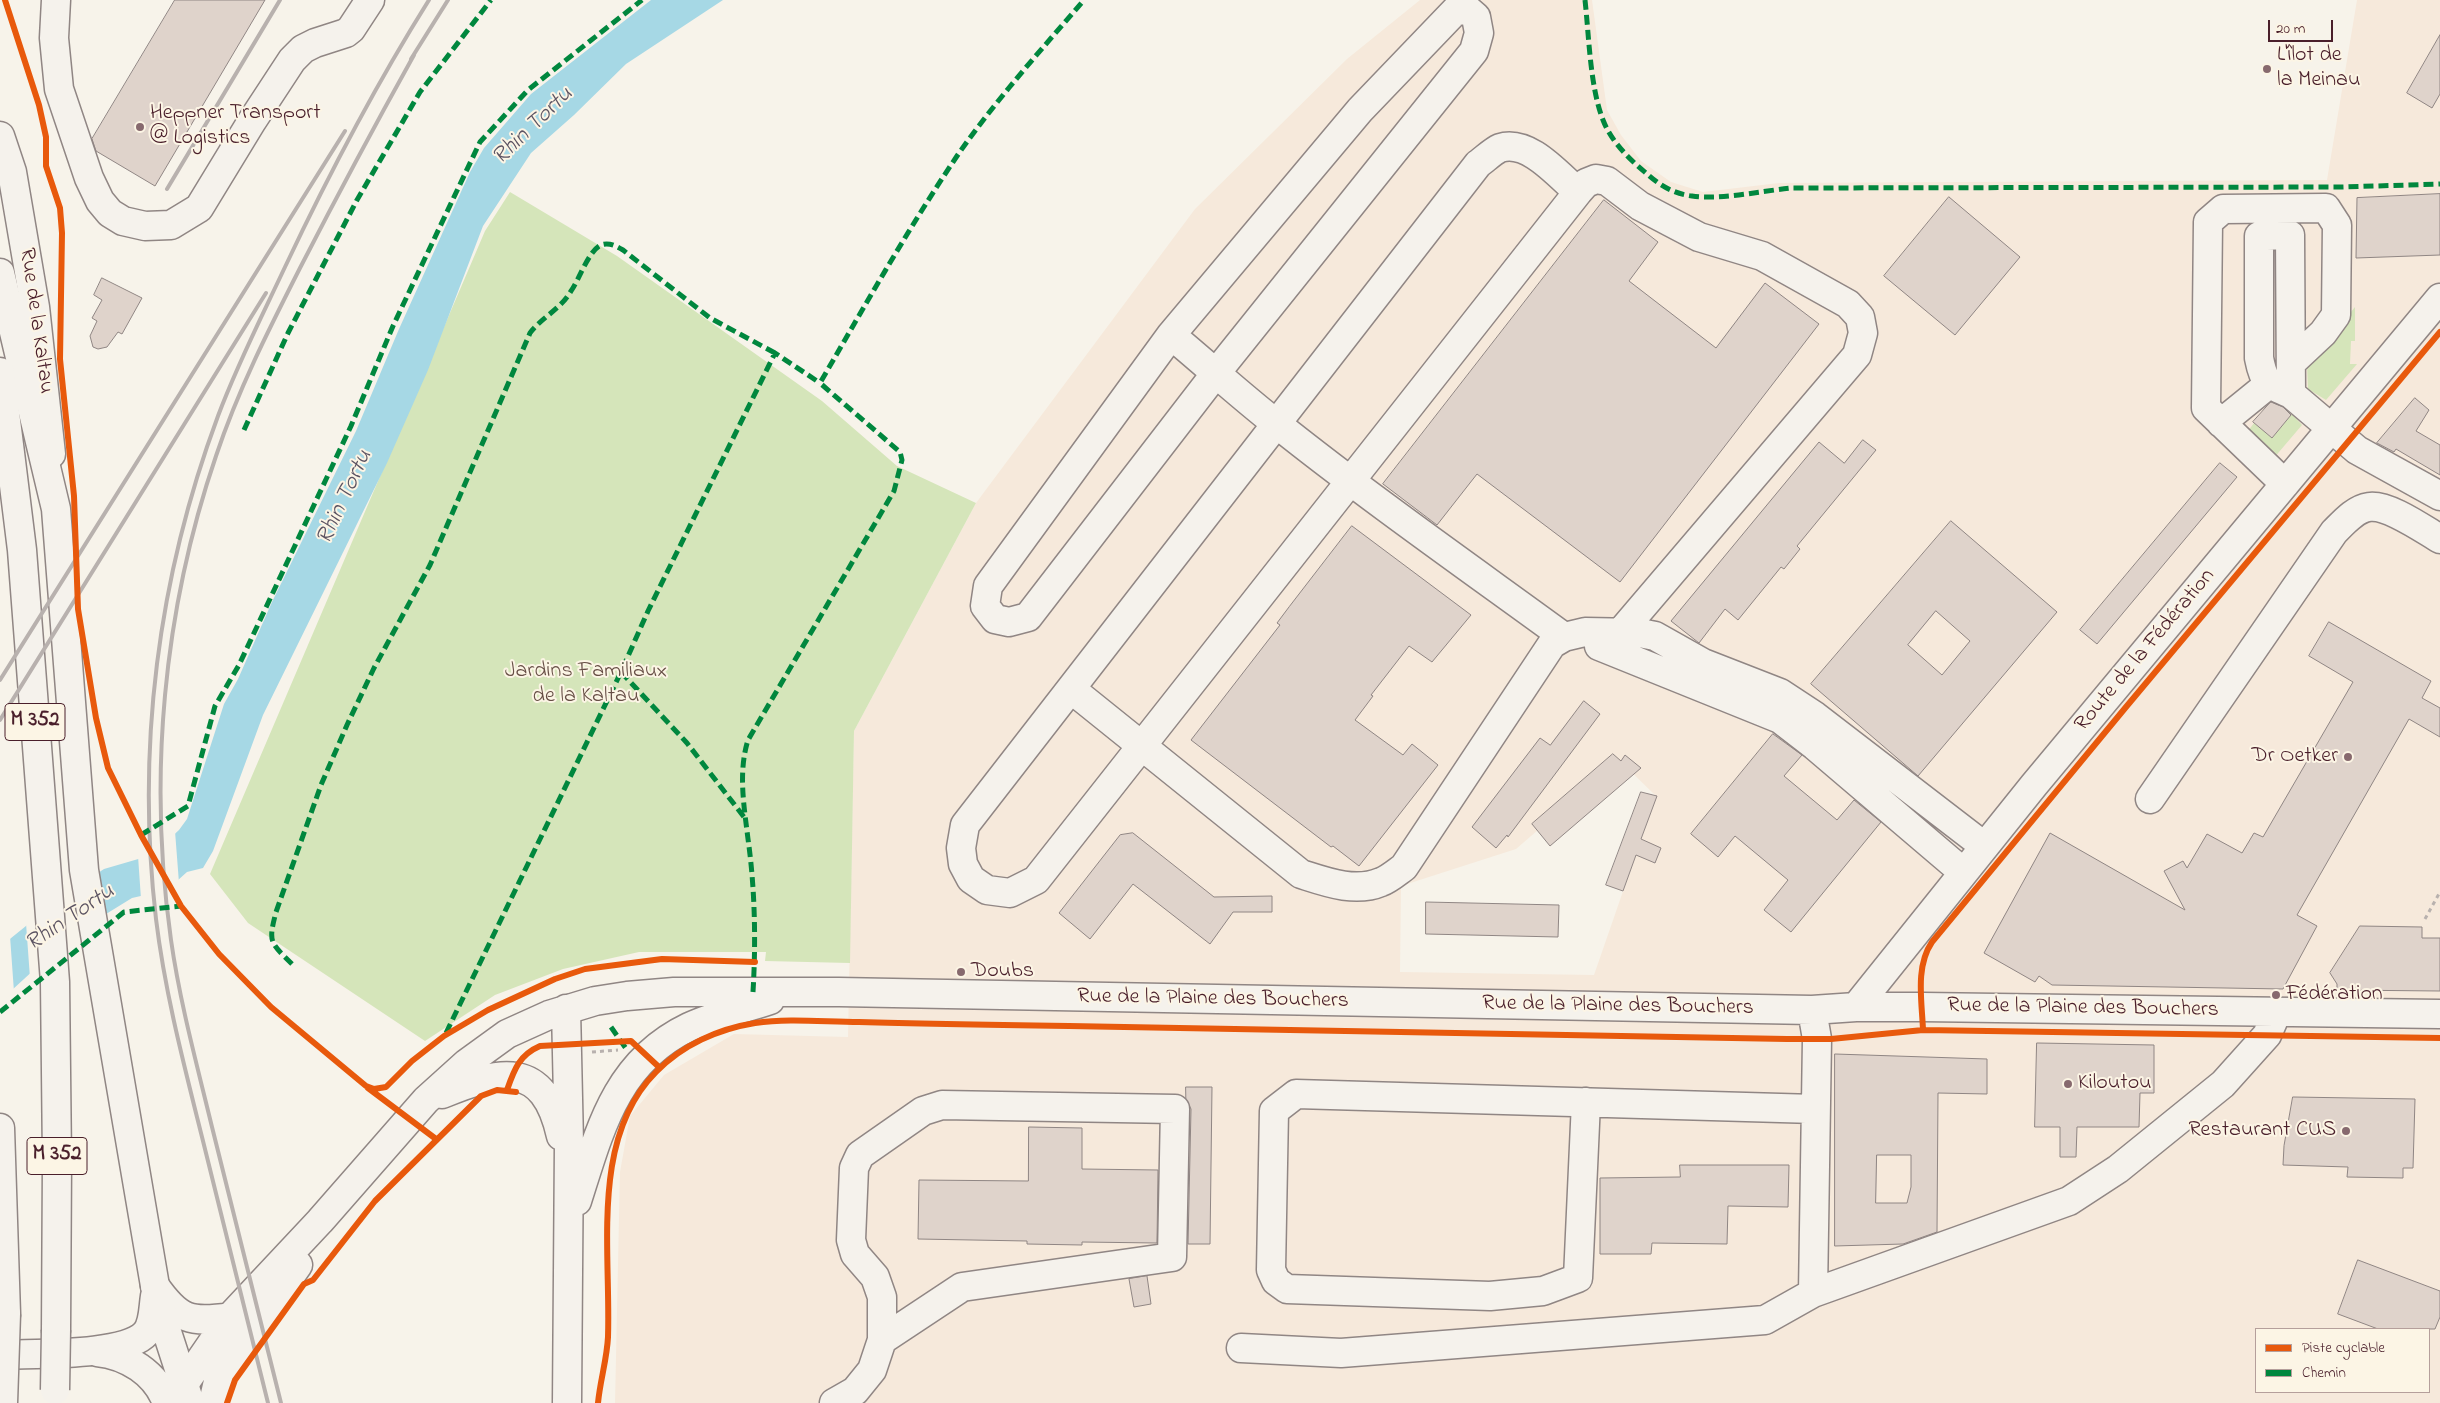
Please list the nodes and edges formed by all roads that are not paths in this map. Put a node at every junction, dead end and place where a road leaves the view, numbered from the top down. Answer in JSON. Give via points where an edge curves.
{"nodes":[{"id":1,"x":56,"y":0,"type":"edge"},
{"id":2,"x":370,"y":0,"type":"edge"},
{"id":3,"x":0,"y":136,"type":"edge"},
{"id":4,"x":1578,"y":192,"type":"junction"},
{"id":5,"x":0,"y":273,"type":"edge"},
{"id":6,"x":2440,"y":298,"type":"edge"},
{"id":7,"x":2259,"y":304,"type":"junction"},
{"id":8,"x":2291,"y":304,"type":"junction"},
{"id":9,"x":1171,"y":335,"type":"junction"},
{"id":10,"x":2291,"y":363,"type":"junction"},
{"id":11,"x":0,"y":372,"type":"edge"},
{"id":12,"x":1216,"y":373,"type":"junction"},
{"id":13,"x":2280,"y":389,"type":"junction"},
{"id":14,"x":2221,"y":423,"type":"junction"},
{"id":15,"x":1276,"y":424,"type":"junction"},
{"id":16,"x":2332,"y":429,"type":"junction"},
{"id":17,"x":1350,"y":481,"type":"junction"},
{"id":18,"x":2285,"y":484,"type":"junction"},
{"id":19,"x":2440,"y":496,"type":"edge"},
{"id":20,"x":56,"y":509,"type":"junction"},
{"id":21,"x":2440,"y":538,"type":"edge"},
{"id":22,"x":1575,"y":635,"type":"junction"},
{"id":23,"x":1618,"y":643,"type":"junction"},
{"id":24,"x":1071,"y":690,"type":"junction"},
{"id":25,"x":1142,"y":746,"type":"junction"},
{"id":26,"x":2150,"y":799,"type":"dead end"},
{"id":27,"x":1984,"y":846,"type":"junction"},
{"id":28,"x":1963,"y":872,"type":"junction"},
{"id":29,"x":795,"y":993,"type":"junction"},
{"id":30,"x":1856,"y":1007,"type":"junction"},
{"id":31,"x":566,"y":1009,"type":"junction"},
{"id":32,"x":1812,"y":1010,"type":"junction"},
{"id":33,"x":2277,"y":1012,"type":"junction"},
{"id":34,"x":2440,"y":1014,"type":"edge"},
{"id":35,"x":426,"y":1100,"type":"junction"},
{"id":36,"x":1586,"y":1102,"type":"junction"},
{"id":37,"x":1815,"y":1109,"type":"junction"},
{"id":38,"x":0,"y":1128,"type":"edge"},
{"id":39,"x":320,"y":1222,"type":"junction"},
{"id":40,"x":568,"y":1226,"type":"junction"},
{"id":41,"x":155,"y":1286,"type":"junction"},
{"id":42,"x":1813,"y":1293,"type":"junction"},
{"id":43,"x":230,"y":1317,"type":"junction"},
{"id":44,"x":882,"y":1340,"type":"junction"},
{"id":45,"x":1241,"y":1348,"type":"dead end"},
{"id":46,"x":85,"y":1351,"type":"junction"},
{"id":47,"x":0,"y":1355,"type":"edge"},
{"id":48,"x":54,"y":1396,"type":"edge"},
{"id":49,"x":179,"y":1398,"type":"edge"},
{"id":50,"x":3,"y":1403,"type":"edge"},
{"id":51,"x":213,"y":1403,"type":"edge"},
{"id":52,"x":568,"y":1403,"type":"edge"},
{"id":53,"x":834,"y":1403,"type":"edge"}],
"edges":[{"from":1,"to":2,"type":"main road","via":[[54,38],[59,89],[89,178],[110,213],[122,221],[146,226],[170,225],[199,208],[292,60],[315,42],[346,33]]},
{"from":3,"to":20,"type":"main road","name":"Rue de la Kaltau","via":[[12,172],[36,306]]},
{"from":4,"to":15,"type":"main road","via":[[1530,152],[1516,147],[1500,148],[1478,164]]},
{"from":4,"to":17,"type":"main road"},
{"from":4,"to":23,"type":"main road","via":[[1586,183],[1596,179],[1607,181],[1640,206],[1699,237],[1762,256],[1848,304],[1860,317],[1863,333],[1856,355]]},
{"from":5,"to":20,"type":"main road"},
{"from":6,"to":16,"type":"main road","name":"Route de la Fédération"},
{"from":7,"to":8,"type":"main road"},
{"from":7,"to":8,"type":"main road","via":[[2259,236],[2290,235]]},
{"from":7,"to":13,"type":"main road","via":[[2262,376]]},
{"from":8,"to":10,"type":"main road"},
{"from":9,"to":12,"type":"main road"},
{"from":9,"to":12,"type":"main road","via":[[988,586],[985,606],[995,619],[1009,622],[1028,617]]},
{"from":9,"to":12,"type":"main road","via":[[1387,81],[1455,10],[1468,10],[1476,16],[1479,33],[1474,51]]},
{"from":10,"to":13,"type":"main road"},
{"from":10,"to":14,"type":"main road","via":[[2323,333],[2336,315],[2337,226],[2326,208],[2223,209],[2208,222],[2206,408]]},
{"from":11,"to":48,"type":"main road","number":"M 352","bridge":true,"via":[[22,550],[55,982]]},
{"from":12,"to":15,"type":"main road"},
{"from":13,"to":14,"type":"main road"},
{"from":13,"to":16,"type":"main road"},
{"from":14,"to":18,"type":"main road"},
{"from":15,"to":17,"type":"main road"},
{"from":15,"to":24,"type":"main road"},
{"from":16,"to":18,"type":"main road","name":"Route de la Fédération"},
{"from":16,"to":19,"type":"main road","via":[[2357,450]]},
{"from":17,"to":22,"type":"main road"},
{"from":17,"to":25,"type":"main road"},
{"from":18,"to":27,"type":"main road","name":"Route de la Fédération"},
{"from":20,"to":41,"type":"main road","via":[[84,870]]},
{"from":21,"to":26,"type":"main road","via":[[2384,508],[2368,507],[2353,514],[2334,532]]},
{"from":22,"to":23,"type":"main road","via":[[1599,646]]},
{"from":22,"to":25,"type":"main road","via":[[1552,644],[1404,867],[1381,882],[1360,886],[1334,885],[1301,874]]},
{"from":23,"to":27,"type":"main road","via":[[1655,636],[1703,663],[1780,693],[1815,716]]},
{"from":23,"to":28,"type":"main road","via":[[1780,719]]},
{"from":24,"to":25,"type":"main road"},
{"from":24,"to":25,"type":"main road","via":[[965,825],[961,848],[963,864],[971,879],[987,890],[1010,893],[1036,880]]},
{"from":27,"to":28,"type":"main road","name":"Route de la Fédération"},
{"from":28,"to":30,"type":"main road","name":"Route de la Fédération"},
{"from":29,"to":31,"type":"main road","name":"Rue de la Plaine des Bouchers","via":[[649,993]]},
{"from":29,"to":32,"type":"main road","name":"Rue de la Plaine des Bouchers"},
{"from":29,"to":40,"type":"main road","name":"Rue de la Plaine des Bouchers","via":[[690,1027],[642,1059],[608,1111]]},
{"from":30,"to":32,"type":"main road","name":"Rue de la Plaine des Bouchers"},
{"from":30,"to":33,"type":"main road","name":"Rue de la Plaine des Bouchers"},
{"from":31,"to":35,"type":"main road","via":[[507,1034],[467,1063]]},
{"from":31,"to":40,"type":"main road","name":"Rue de la Plaine des Bouchers"},
{"from":32,"to":37,"type":"main road","via":[[1816,1039]]},
{"from":33,"to":34,"type":"main road","name":"Rue de la Plaine des Bouchers"},
{"from":33,"to":42,"type":"main road","via":[[2267,1035],[2223,1084],[2118,1169],[2068,1201]]},
{"from":35,"to":39,"type":"main road"},
{"from":35,"to":40,"type":"main road","via":[[469,1082],[502,1075],[523,1078],[543,1092],[562,1139]]},
{"from":36,"to":36,"type":"main road","via":[[1296,1094],[1274,1111],[1271,1270],[1276,1281],[1287,1289],[1490,1296],[1543,1291],[1578,1278]]},
{"from":36,"to":37,"type":"main road"},
{"from":37,"to":42,"type":"main road"},
{"from":38,"to":50,"type":"main road","number":"M 352","bridge":true,"via":[[6,1314]]},
{"from":39,"to":43,"type":"main road"},
{"from":39,"to":51,"type":"main road","via":[[302,1259],[219,1377]]},
{"from":40,"to":52,"type":"main road","name":"Rue de la Plaine des Bouchers"},
{"from":41,"to":43,"type":"main road","via":[[171,1308],[184,1316],[212,1320]]},
{"from":41,"to":46,"type":"main road","via":[[152,1321],[146,1333],[126,1344]]},
{"from":41,"to":49,"type":"main road"},
{"from":42,"to":45,"type":"main road","via":[[1765,1320],[1341,1353]]},
{"from":43,"to":49,"type":"main road"},
{"from":44,"to":44,"type":"main road","via":[[962,1287],[1172,1257],[1176,1109],[942,1105],[923,1111],[860,1155],[854,1168],[851,1240],[854,1254],[875,1277],[882,1297]]},
{"from":44,"to":53,"type":"main road","via":[[872,1370],[855,1390]]},
{"from":46,"to":47,"type":"main road"},
{"from":46,"to":49,"type":"main road","via":[[115,1355],[132,1362]]}]}
